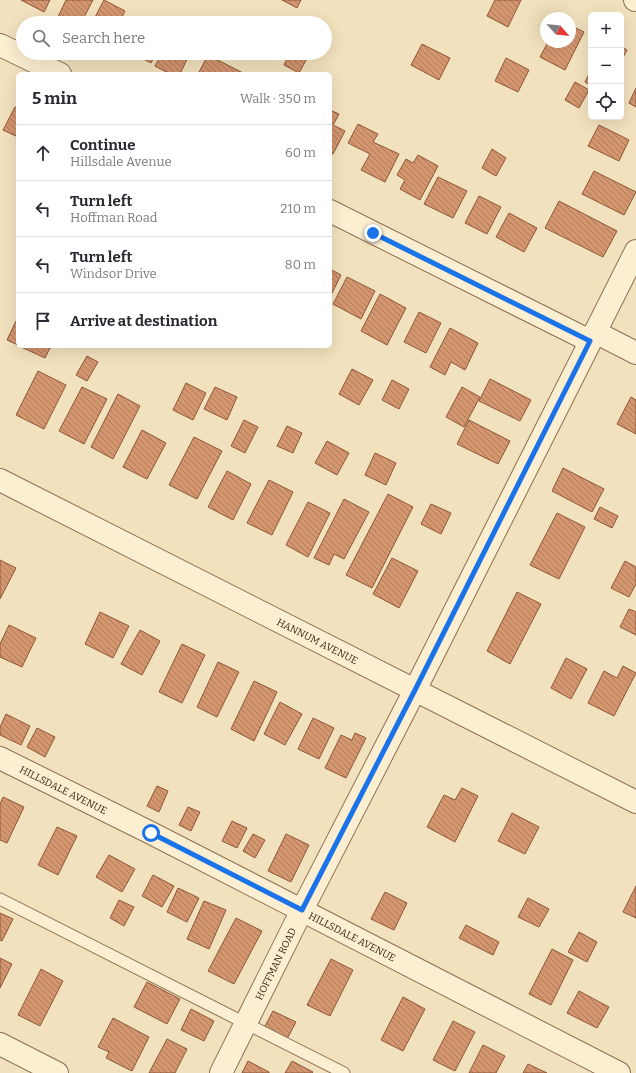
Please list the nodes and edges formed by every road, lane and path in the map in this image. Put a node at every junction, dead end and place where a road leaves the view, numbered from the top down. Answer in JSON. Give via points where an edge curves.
{"nodes":[{"id":1,"x":0,"y":45,"type":"edge"},
{"id":2,"x":16,"y":53,"type":"edge"},
{"id":3,"x":31,"y":60,"type":"edge"},
{"id":4,"x":56,"y":72,"type":"edge"},
{"id":5,"x":332,"y":212,"type":"edge"},
{"id":6,"x":636,"y":251,"type":"edge"},
{"id":7,"x":592,"y":337,"type":"junction"},
{"id":8,"x":636,"y":353,"type":"edge"},
{"id":9,"x":0,"y":480,"type":"edge"},
{"id":10,"x":415,"y":690,"type":"junction"},
{"id":11,"x":0,"y":758,"type":"edge"},
{"id":12,"x":636,"y":802,"type":"edge"},
{"id":13,"x":0,"y":899,"type":"edge"},
{"id":14,"x":302,"y":910,"type":"junction"},
{"id":15,"x":246,"y":1023,"type":"junction"},
{"id":16,"x":0,"y":1044,"type":"edge"},
{"id":17,"x":57,"y":1073,"type":"edge"},
{"id":18,"x":222,"y":1073,"type":"edge"},
{"id":19,"x":344,"y":1073,"type":"edge"},
{"id":20,"x":619,"y":1073,"type":"edge"}],
"edges":[{"from":1,"to":2,"type":"street"},
{"from":3,"to":4,"type":"street"},
{"from":5,"to":7,"type":"street"},
{"from":6,"to":7,"type":"street","name":"HOFFMAN ROAD"},
{"from":7,"to":8,"type":"street"},
{"from":7,"to":10,"type":"street","name":"HOFFMAN ROAD"},
{"from":9,"to":10,"type":"street","name":"HANNUM AVENUE"},
{"from":10,"to":12,"type":"street","name":"HANNUM AVENUE"},
{"from":10,"to":14,"type":"street","name":"HOFFMAN ROAD"},
{"from":11,"to":14,"type":"street","name":"HILLSDALE AVENUE"},
{"from":13,"to":15,"type":"lane"},
{"from":14,"to":15,"type":"street","name":"HOFFMAN ROAD"},
{"from":14,"to":20,"type":"street","name":"HILLSDALE AVENUE"},
{"from":15,"to":18,"type":"street","name":"HOFFMAN ROAD"},
{"from":15,"to":19,"type":"lane"},
{"from":16,"to":17,"type":"street"}]}
